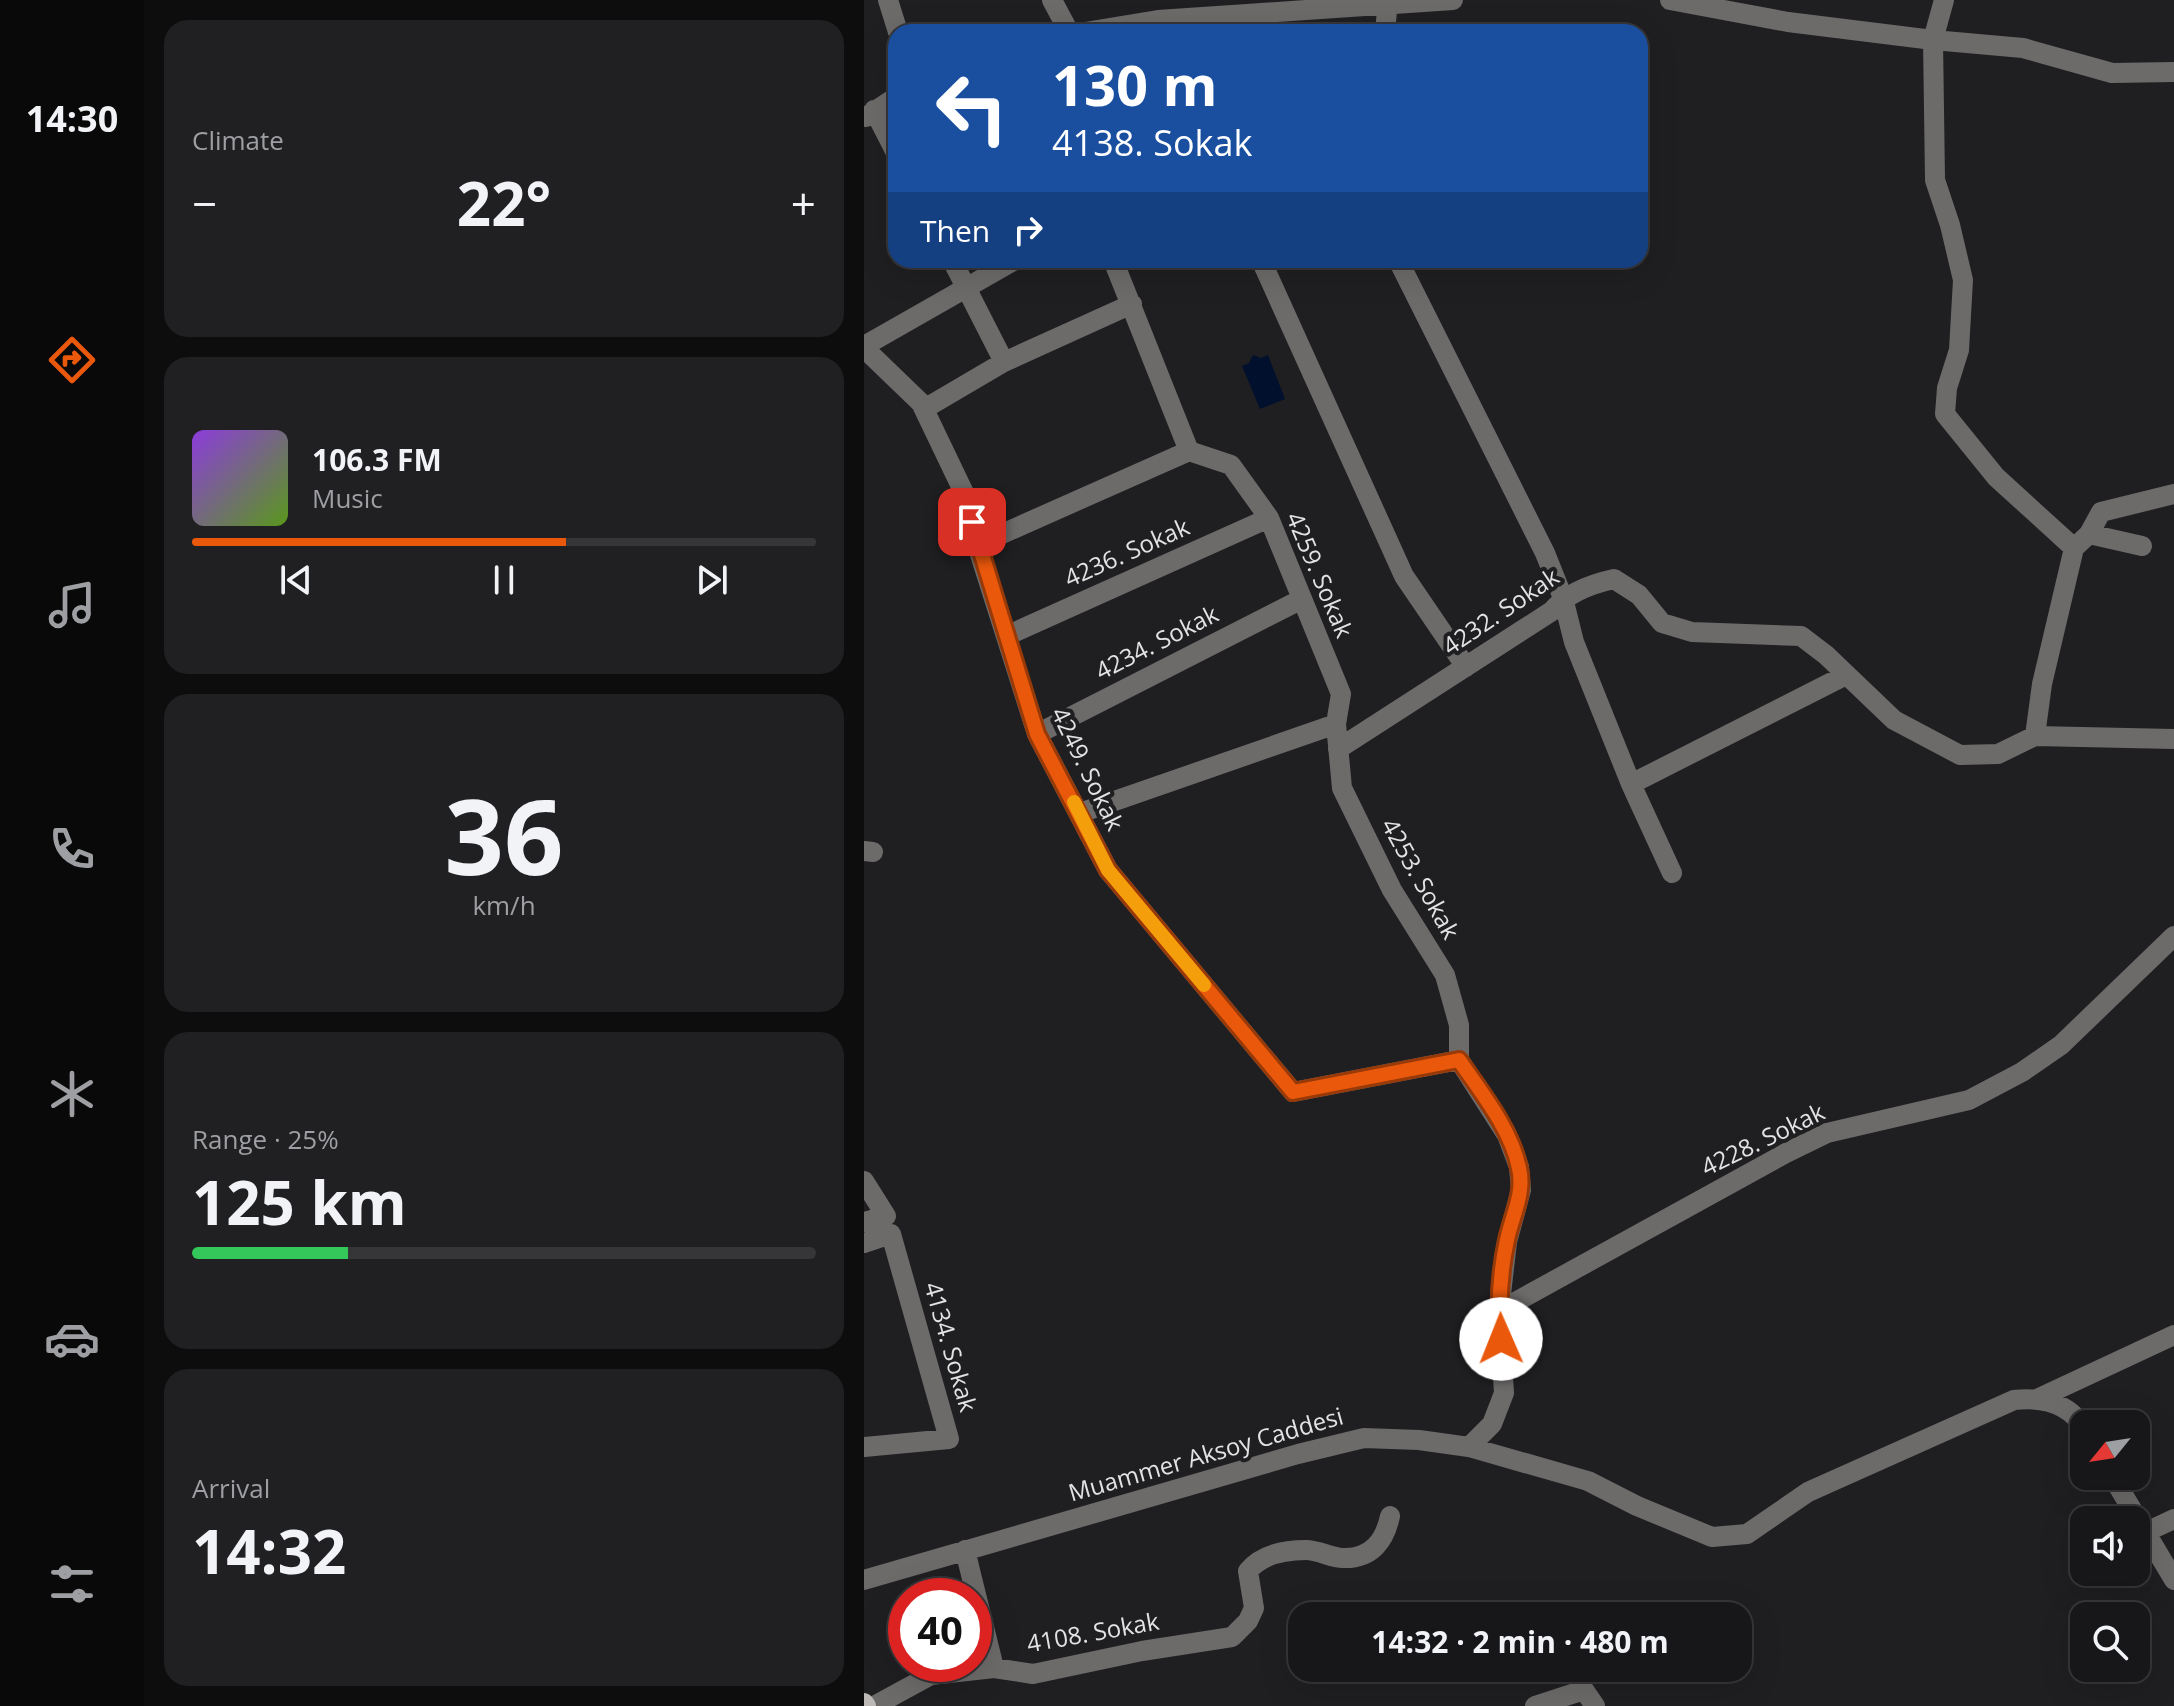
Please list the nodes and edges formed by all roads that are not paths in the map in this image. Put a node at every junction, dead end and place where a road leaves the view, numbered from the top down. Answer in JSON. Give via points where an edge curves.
{"nodes":[{"id":1,"x":888,"y":0,"type":"edge"},
{"id":2,"x":1052,"y":0,"type":"edge"},
{"id":3,"x":1453,"y":0,"type":"edge"},
{"id":4,"x":1670,"y":0,"type":"edge"},
{"id":5,"x":1944,"y":0,"type":"edge"},
{"id":6,"x":1388,"y":2,"type":"edge"},
{"id":7,"x":1159,"y":17,"type":"edge"},
{"id":8,"x":896,"y":24,"type":"edge"},
{"id":9,"x":1065,"y":24,"type":"edge"},
{"id":10,"x":1124,"y":24,"type":"edge"},
{"id":11,"x":1386,"y":24,"type":"edge"},
{"id":12,"x":1933,"y":40,"type":"junction"},
{"id":13,"x":2174,"y":72,"type":"edge"},
{"id":14,"x":888,"y":102,"type":"edge"},
{"id":15,"x":869,"y":115,"type":"edge"},
{"id":16,"x":888,"y":142,"type":"edge"},
{"id":17,"x":956,"y":268,"type":"edge"},
{"id":18,"x":1001,"y":268,"type":"edge"},
{"id":19,"x":1116,"y":268,"type":"edge"},
{"id":20,"x":1265,"y":268,"type":"edge"},
{"id":21,"x":1402,"y":268,"type":"edge"},
{"id":22,"x":967,"y":288,"type":"junction"},
{"id":23,"x":1132,"y":304,"type":"junction"},
{"id":24,"x":864,"y":347,"type":"edge"},
{"id":25,"x":1004,"y":362,"type":"junction"},
{"id":26,"x":924,"y":409,"type":"junction"},
{"id":27,"x":1189,"y":451,"type":"junction"},
{"id":28,"x":2174,"y":494,"type":"edge"},
{"id":29,"x":1269,"y":518,"type":"junction"},
{"id":30,"x":2089,"y":534,"type":"junction"},
{"id":31,"x":977,"y":545,"type":"junction"},
{"id":32,"x":2142,"y":546,"type":"dead end"},
{"id":33,"x":2074,"y":548,"type":"junction"},
{"id":34,"x":1563,"y":598,"type":"junction"},
{"id":35,"x":1302,"y":599,"type":"junction"},
{"id":36,"x":1006,"y":636,"type":"junction"},
{"id":37,"x":1466,"y":667,"type":"junction"},
{"id":38,"x":1846,"y":675,"type":"junction"},
{"id":39,"x":1336,"y":724,"type":"junction"},
{"id":40,"x":1037,"y":734,"type":"junction"},
{"id":41,"x":2035,"y":736,"type":"junction"},
{"id":42,"x":2174,"y":739,"type":"edge"},
{"id":43,"x":1338,"y":749,"type":"junction"},
{"id":44,"x":1631,"y":784,"type":"junction"},
{"id":45,"x":1080,"y":813,"type":"junction"},
{"id":46,"x":1672,"y":873,"type":"dead end"},
{"id":47,"x":2174,"y":936,"type":"edge"},
{"id":48,"x":1459,"y":1060,"type":"junction"},
{"id":49,"x":864,"y":1181,"type":"edge"},
{"id":50,"x":864,"y":1222,"type":"edge"},
{"id":51,"x":888,"y":1225,"type":"junction"},
{"id":52,"x":864,"y":1243,"type":"edge"},
{"id":53,"x":1499,"y":1311,"type":"junction"},
{"id":54,"x":2174,"y":1336,"type":"edge"},
{"id":55,"x":2039,"y":1398,"type":"junction"},
{"id":56,"x":2070,"y":1412,"type":"edge"},
{"id":57,"x":864,"y":1447,"type":"edge"},
{"id":58,"x":1469,"y":1447,"type":"junction"},
{"id":59,"x":1390,"y":1516,"type":"dead end"},
{"id":60,"x":2174,"y":1519,"type":"edge"},
{"id":61,"x":2150,"y":1530,"type":"edge"},
{"id":62,"x":2150,"y":1539,"type":"edge"},
{"id":63,"x":965,"y":1550,"type":"junction"},
{"id":64,"x":864,"y":1580,"type":"edge"},
{"id":65,"x":2174,"y":1580,"type":"edge"},
{"id":66,"x":994,"y":1668,"type":"junction"},
{"id":67,"x":874,"y":1706,"type":"edge"},
{"id":68,"x":1535,"y":1706,"type":"edge"},
{"id":69,"x":1595,"y":1706,"type":"edge"}],
"edges":[{"from":1,"to":8,"type":"street"},
{"from":2,"to":9,"type":"street"},
{"from":3,"to":6,"type":"street"},
{"from":4,"to":12,"type":"street","via":[[1788,22]]},
{"from":5,"to":12,"type":"street"},
{"from":6,"to":7,"type":"street"},
{"from":6,"to":11,"type":"street"},
{"from":7,"to":10,"type":"street"},
{"from":12,"to":13,"type":"street","via":[[2023,48],[2112,73]]},
{"from":12,"to":33,"type":"street","via":[[1935,180],[1963,280],[1959,350],[1945,414],[1996,477]]},
{"from":14,"to":15,"type":"street"},
{"from":15,"to":16,"type":"street"},
{"from":17,"to":22,"type":"street"},
{"from":18,"to":22,"type":"street"},
{"from":19,"to":23,"type":"street"},
{"from":20,"to":37,"type":"street","via":[[1404,576]]},
{"from":21,"to":34,"type":"street"},
{"from":22,"to":24,"type":"street"},
{"from":22,"to":25,"type":"street"},
{"from":23,"to":25,"type":"street"},
{"from":23,"to":27,"type":"street"},
{"from":24,"to":26,"type":"street","name":"4249. Sokak"},
{"from":25,"to":26,"type":"street"},
{"from":26,"to":31,"type":"street","name":"4249. Sokak","via":[[967,499]]},
{"from":27,"to":29,"type":"street","name":"4259. Sokak","via":[[1231,465]]},
{"from":27,"to":31,"type":"street"},
{"from":28,"to":30,"type":"street","via":[[2101,512]]},
{"from":29,"to":35,"type":"street","name":"4259. Sokak"},
{"from":29,"to":36,"type":"street","name":"4236. Sokak"},
{"from":30,"to":32,"type":"street"},
{"from":30,"to":33,"type":"street"},
{"from":31,"to":36,"type":"street","name":"4249. Sokak"},
{"from":33,"to":41,"type":"street"},
{"from":34,"to":37,"type":"street","name":"4232. Sokak","via":[[1552,611]]},
{"from":34,"to":38,"type":"street","name":"4232. Sokak","via":[[1614,579],[1639,595],[1662,623],[1692,632],[1801,636]]},
{"from":34,"to":44,"type":"street","via":[[1574,642]]},
{"from":35,"to":39,"type":"street","name":"4259. Sokak","via":[[1341,694]]},
{"from":35,"to":40,"type":"street","name":"4234. Sokak"},
{"from":36,"to":40,"type":"street","name":"4249. Sokak"},
{"from":37,"to":43,"type":"street","name":"4232. Sokak"},
{"from":38,"to":41,"type":"street","name":"4232. Sokak","via":[[1894,720],[1960,755],[1998,754]]},
{"from":38,"to":44,"type":"street"},
{"from":39,"to":43,"type":"street","name":"4253. Sokak"},
{"from":39,"to":45,"type":"street"},
{"from":40,"to":45,"type":"street","name":"4249. Sokak"},
{"from":41,"to":42,"type":"street","name":"4232. Sokak"},
{"from":43,"to":48,"type":"street","name":"4253. Sokak","via":[[1342,788],[1392,890],[1445,975],[1459,1025]]},
{"from":44,"to":46,"type":"street"},
{"from":45,"to":48,"type":"street","name":"4249. Sokak","via":[[1108,870],[1293,1092]]},
{"from":47,"to":53,"type":"street","name":"4228. Sokak","via":[[2061,1045],[2022,1072],[1969,1100],[1827,1133]]},
{"from":48,"to":53,"type":"street","via":[[1507,1135],[1519,1167],[1521,1190],[1507,1242]]},
{"from":49,"to":51,"type":"street"},
{"from":50,"to":51,"type":"street"},
{"from":51,"to":52,"type":"street"},
{"from":51,"to":57,"type":"street","name":"4134. Sokak","via":[[949,1439]]},
{"from":53,"to":58,"type":"street","via":[[1504,1393],[1492,1424]]},
{"from":54,"to":55,"type":"street","name":"Muammer Aksoy Caddesi"},
{"from":55,"to":56,"type":"street"},
{"from":55,"to":58,"type":"street","name":"Muammer Aksoy Caddesi","via":[[2014,1400],[1808,1492],[1747,1534],[1712,1537],[1588,1481]]},
{"from":58,"to":63,"type":"street","name":"Muammer Aksoy Caddesi","via":[[1364,1438]]},
{"from":59,"to":66,"type":"street","name":"4108. Sokak","via":[[1379,1546],[1362,1555],[1343,1558],[1308,1549],[1256,1562],[1248,1571],[1254,1608],[1232,1637],[1033,1674]]},
{"from":60,"to":61,"type":"street"},
{"from":62,"to":65,"type":"street"},
{"from":63,"to":64,"type":"street","name":"Muammer Aksoy Caddesi"},
{"from":63,"to":66,"type":"street"},
{"from":66,"to":67,"type":"street","name":"4108. Sokak","via":[[931,1675]]},
{"from":68,"to":69,"type":"street","via":[[1584,1690]]}]}
